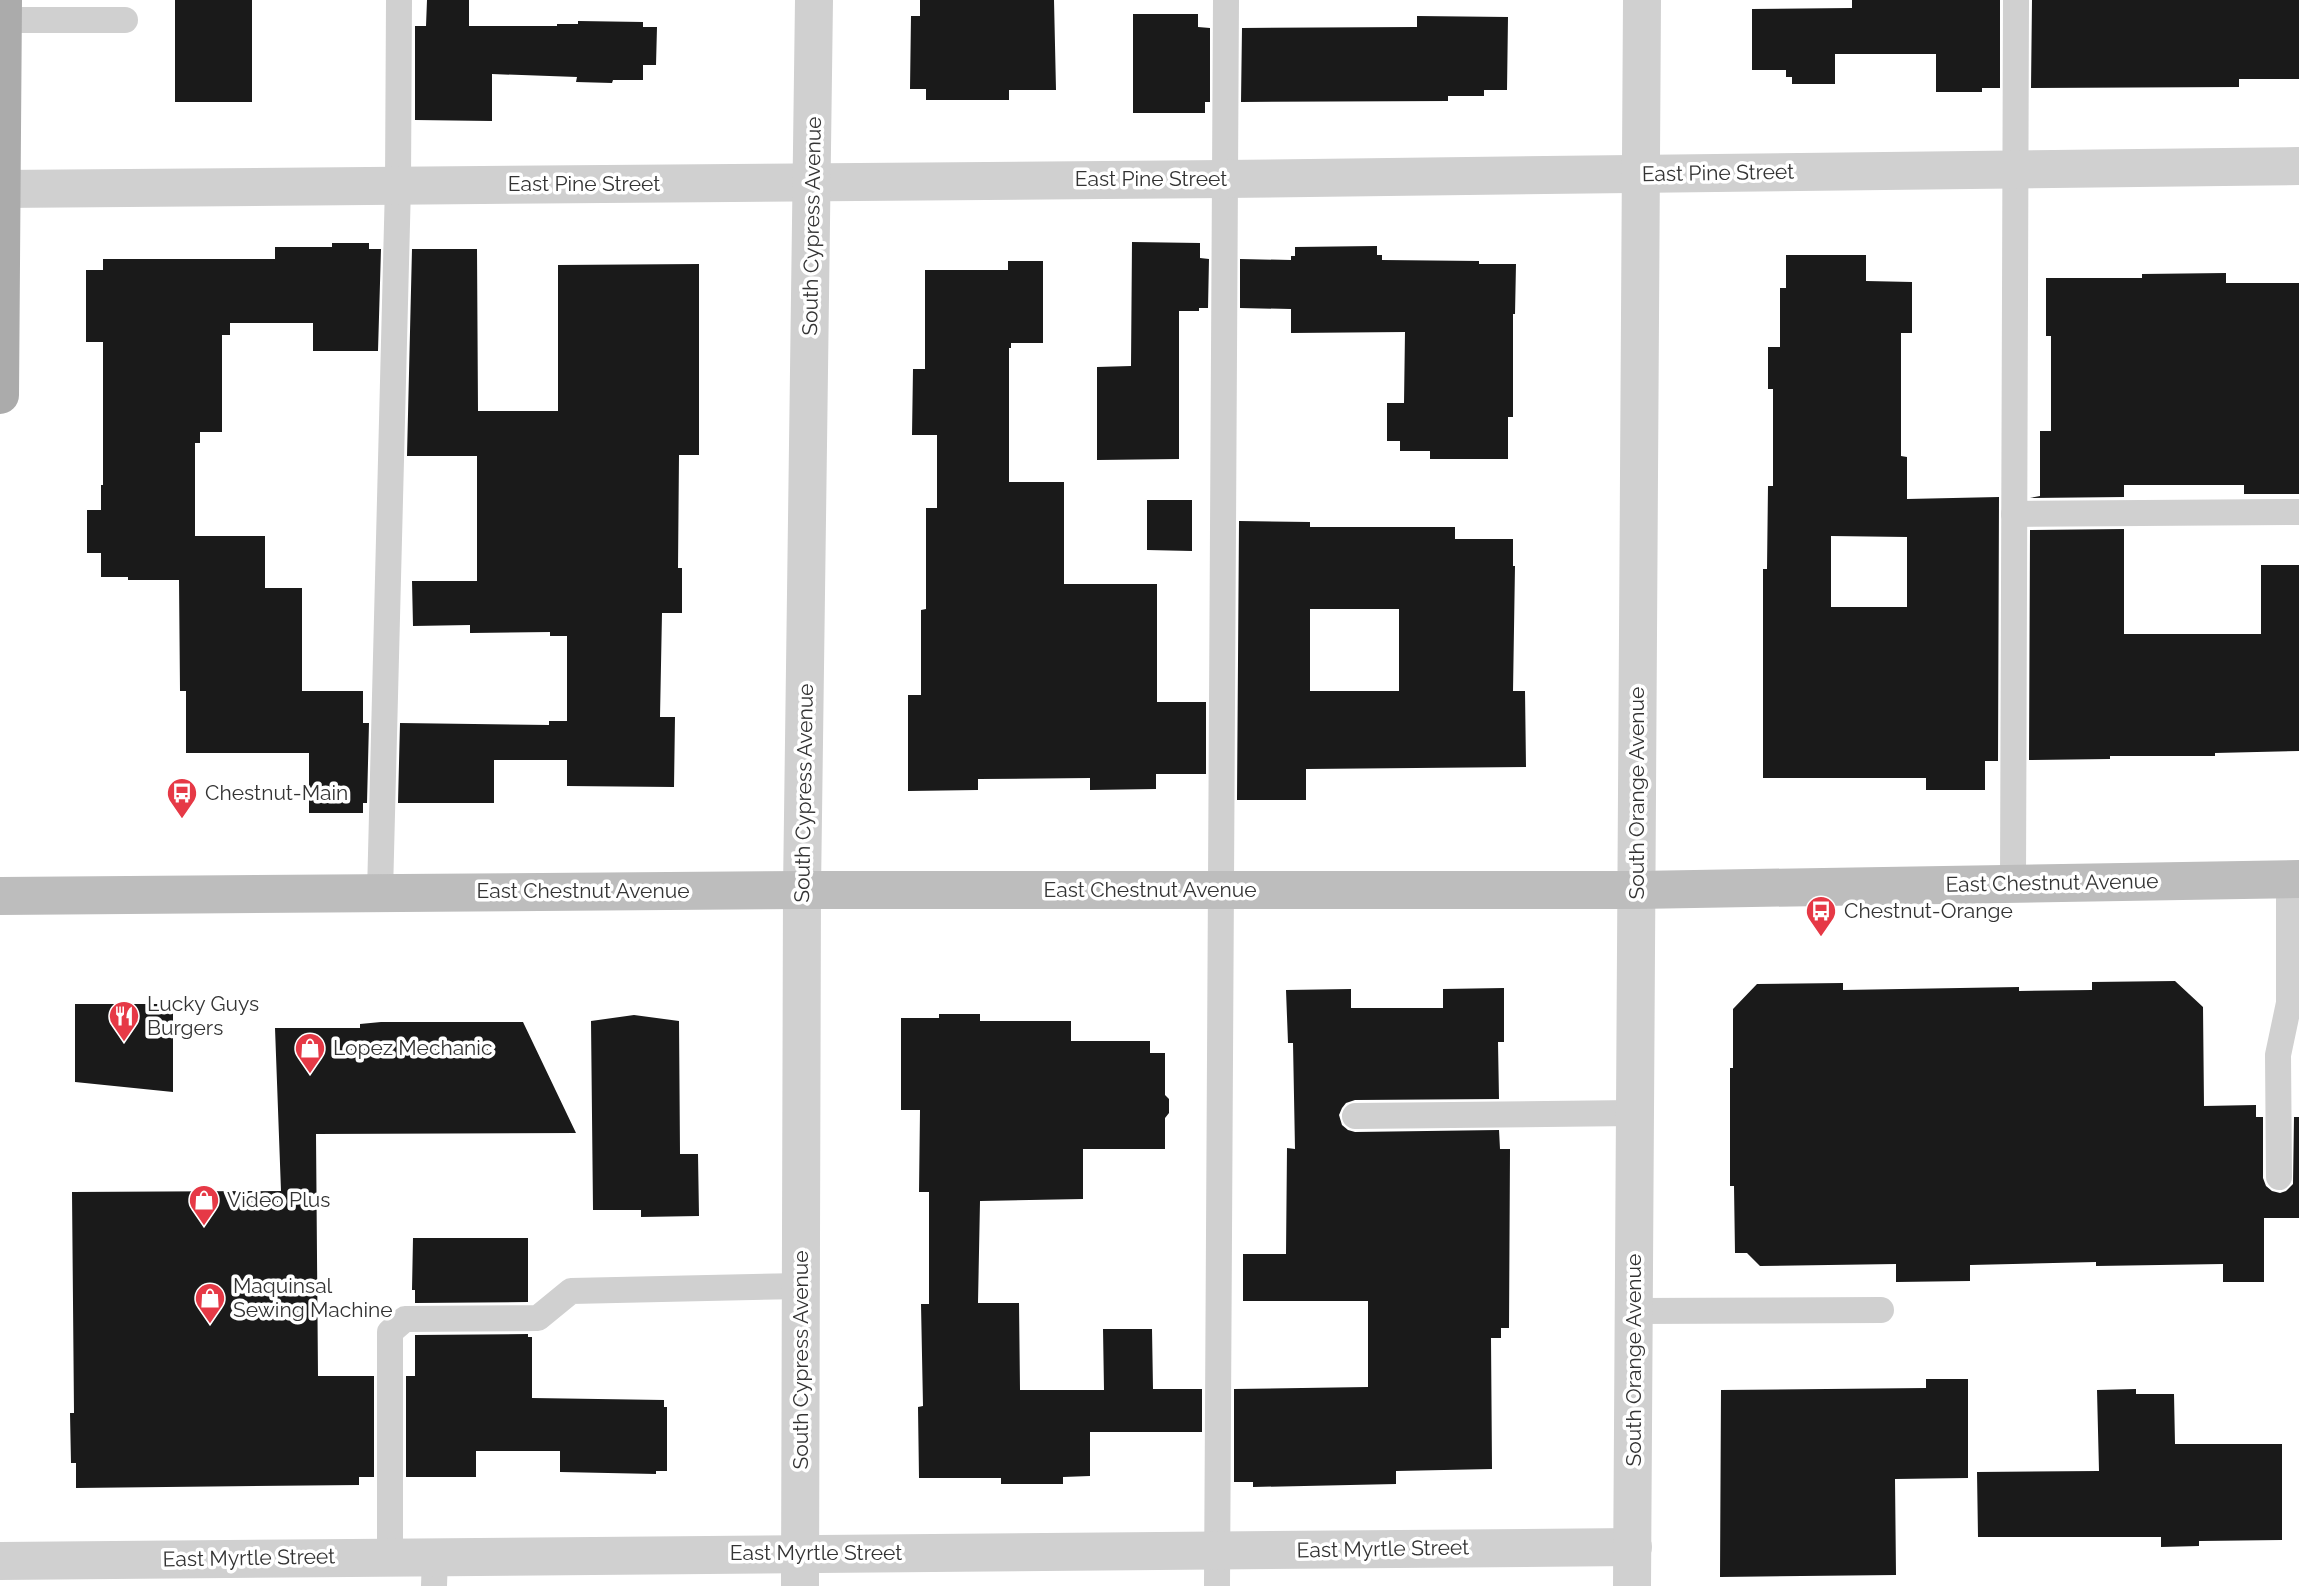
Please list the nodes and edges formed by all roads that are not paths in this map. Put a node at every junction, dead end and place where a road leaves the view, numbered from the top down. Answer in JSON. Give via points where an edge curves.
{"nodes":[{"id":1,"x":399,"y":0,"type":"edge"},
{"id":2,"x":814,"y":0,"type":"edge"},
{"id":3,"x":1226,"y":0,"type":"edge"},
{"id":4,"x":1642,"y":0,"type":"edge"},
{"id":5,"x":2016,"y":0,"type":"edge"},
{"id":6,"x":3,"y":10,"type":"edge"},
{"id":7,"x":125,"y":20,"type":"dead end"},
{"id":8,"x":2299,"y":166,"type":"edge"},
{"id":9,"x":2016,"y":169,"type":"junction"},
{"id":10,"x":1641,"y":174,"type":"junction"},
{"id":11,"x":1224,"y":179,"type":"junction"},
{"id":12,"x":813,"y":182,"type":"junction"},
{"id":13,"x":398,"y":185,"type":"junction"},
{"id":14,"x":2,"y":189,"type":"edge"},
{"id":15,"x":0,"y":395,"type":"edge"},
{"id":16,"x":2299,"y":512,"type":"edge"},
{"id":17,"x":2014,"y":514,"type":"junction"},
{"id":18,"x":2294,"y":879,"type":"edge"},
{"id":19,"x":2013,"y":884,"type":"junction"},
{"id":20,"x":802,"y":890,"type":"junction"},
{"id":21,"x":1221,"y":890,"type":"junction"},
{"id":22,"x":1637,"y":890,"type":"junction"},
{"id":23,"x":380,"y":893,"type":"junction"},
{"id":24,"x":0,"y":895,"type":"edge"},
{"id":25,"x":1635,"y":1113,"type":"junction"},
{"id":26,"x":1355,"y":1116,"type":"dead end"},
{"id":27,"x":2279,"y":1177,"type":"dead end"},
{"id":28,"x":801,"y":1286,"type":"junction"},
{"id":29,"x":1881,"y":1310,"type":"dead end"},
{"id":30,"x":1634,"y":1311,"type":"junction"},
{"id":31,"x":1633,"y":1546,"type":"junction"},
{"id":32,"x":390,"y":1557,"type":"junction"},
{"id":33,"x":0,"y":1561,"type":"edge"},
{"id":34,"x":1217,"y":1568,"type":"edge"},
{"id":35,"x":800,"y":1570,"type":"edge"},
{"id":36,"x":434,"y":1572,"type":"edge"},
{"id":37,"x":1632,"y":1586,"type":"edge"}],
"edges":[{"from":1,"to":13,"type":"lane"},
{"from":2,"to":12,"type":"street","name":"South Cypress Avenue"},
{"from":3,"to":11,"type":"lane"},
{"from":4,"to":10,"type":"street","name":"South Orange Avenue"},
{"from":5,"to":9,"type":"lane"},
{"from":6,"to":7,"type":"lane"},
{"from":6,"to":14,"type":"main road"},
{"from":8,"to":9,"type":"street","name":"East Pine Street"},
{"from":9,"to":10,"type":"street","name":"East Pine Street"},
{"from":9,"to":17,"type":"lane"},
{"from":10,"to":11,"type":"street","name":"East Pine Street"},
{"from":10,"to":22,"type":"street","name":"South Orange Avenue"},
{"from":11,"to":12,"type":"street","name":"East Pine Street"},
{"from":11,"to":21,"type":"lane"},
{"from":12,"to":13,"type":"street","name":"East Pine Street"},
{"from":12,"to":20,"type":"street","name":"South Cypress Avenue"},
{"from":13,"to":14,"type":"street","name":"East Pine Street"},
{"from":13,"to":23,"type":"lane"},
{"from":14,"to":15,"type":"main road"},
{"from":16,"to":17,"type":"lane"},
{"from":17,"to":19,"type":"lane"},
{"from":18,"to":19,"type":"street","name":"East Chestnut Avenue"},
{"from":18,"to":27,"type":"lane","via":[[2288,1003],[2278,1055]]},
{"from":19,"to":22,"type":"street","name":"East Chestnut Avenue"},
{"from":20,"to":21,"type":"street","name":"East Chestnut Avenue"},
{"from":20,"to":23,"type":"street","name":"East Chestnut Avenue"},
{"from":20,"to":28,"type":"street","name":"South Cypress Avenue"},
{"from":21,"to":22,"type":"street","name":"East Chestnut Avenue"},
{"from":21,"to":34,"type":"lane"},
{"from":22,"to":25,"type":"street","name":"South Orange Avenue"},
{"from":23,"to":24,"type":"street","name":"East Chestnut Avenue"},
{"from":25,"to":26,"type":"lane"},
{"from":25,"to":30,"type":"street","name":"South Orange Avenue"},
{"from":28,"to":32,"type":"lane","via":[[571,1291],[538,1318],[405,1319],[390,1332]]},
{"from":28,"to":35,"type":"street","name":"South Cypress Avenue"},
{"from":29,"to":30,"type":"lane"},
{"from":30,"to":31,"type":"street","name":"South Orange Avenue"},
{"from":31,"to":34,"type":"street","name":"East Myrtle Street"},
{"from":31,"to":37,"type":"street","name":"South Orange Avenue"},
{"from":32,"to":33,"type":"street","name":"East Myrtle Street"},
{"from":32,"to":36,"type":"street","name":"East Myrtle Street"},
{"from":34,"to":35,"type":"street","name":"East Myrtle Street"},
{"from":35,"to":36,"type":"street","name":"East Myrtle Street"}]}
